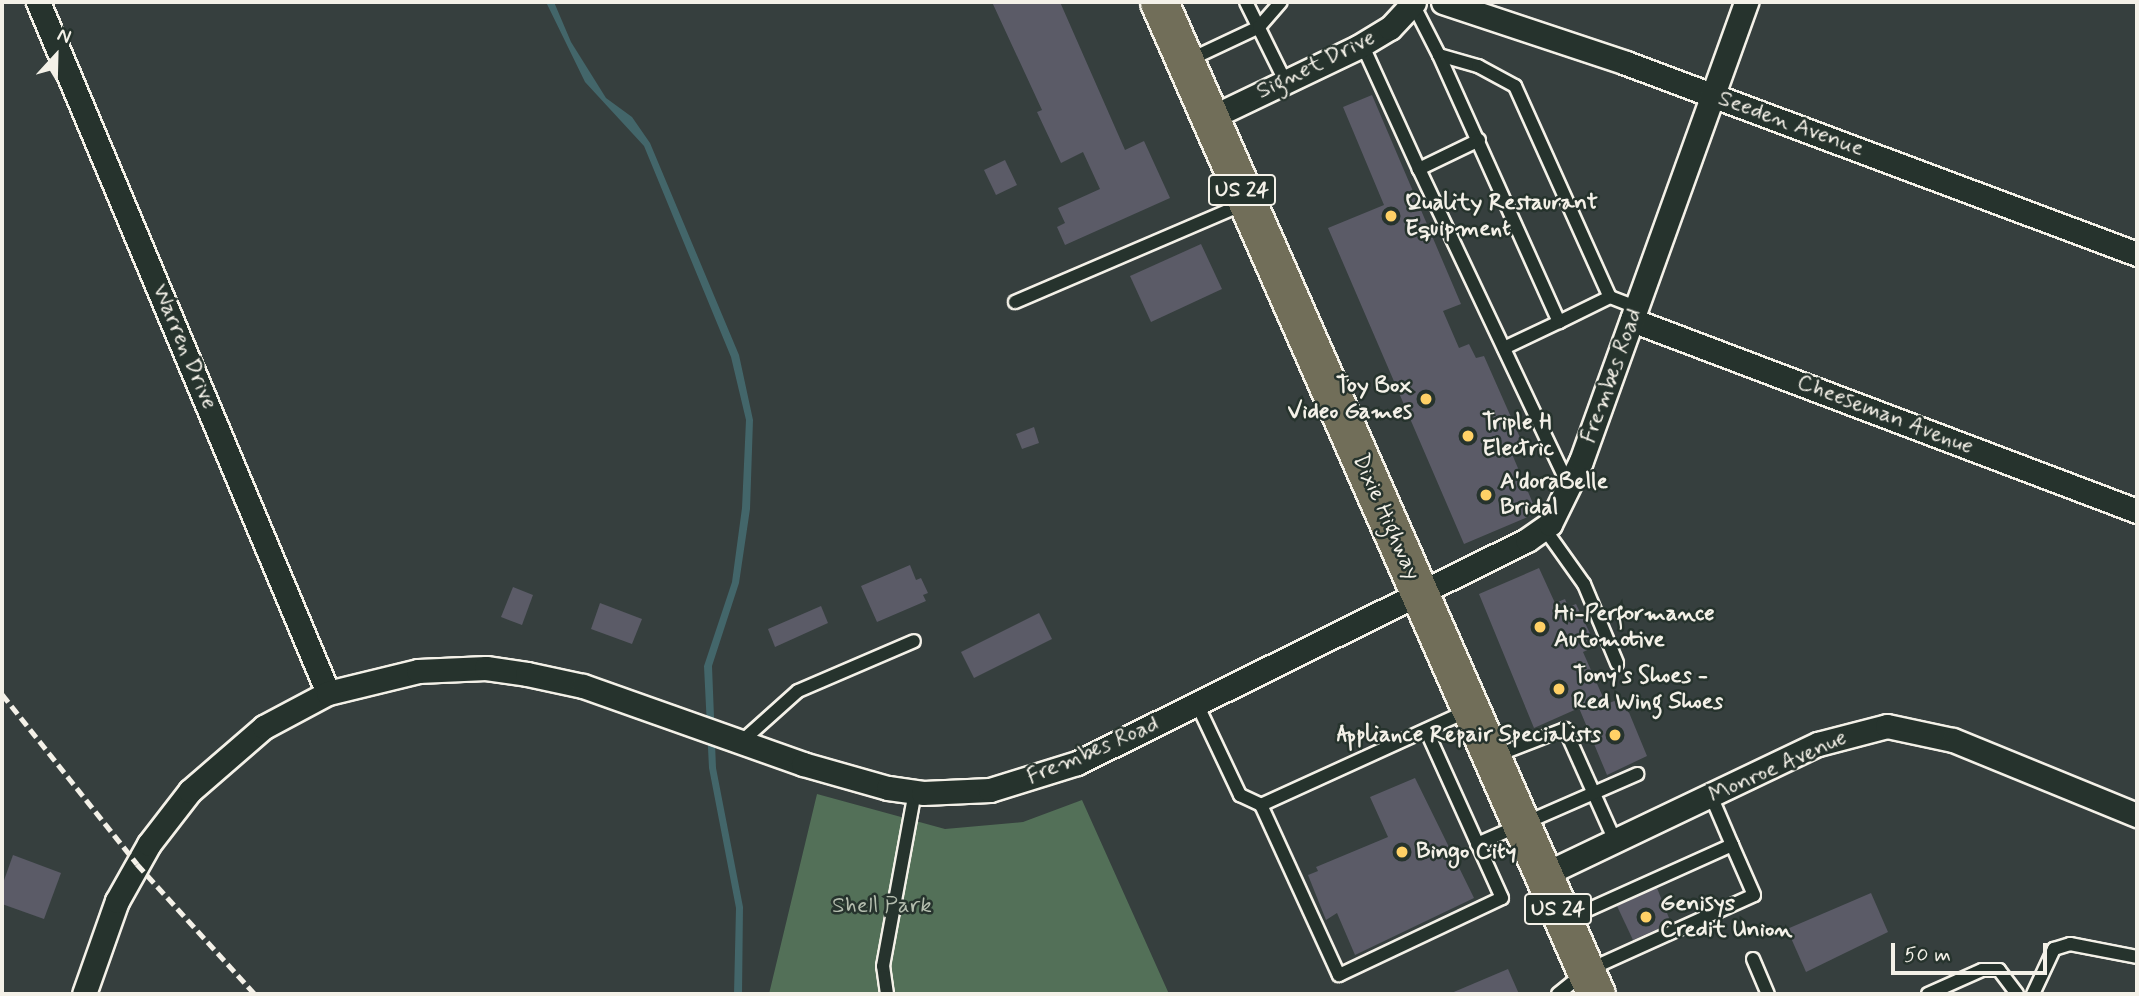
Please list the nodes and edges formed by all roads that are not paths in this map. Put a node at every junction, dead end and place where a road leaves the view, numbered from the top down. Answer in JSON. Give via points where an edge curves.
{"nodes":[{"id":1,"x":38,"y":2,"type":"edge"},
{"id":2,"x":1159,"y":2,"type":"edge"},
{"id":3,"x":1246,"y":2,"type":"edge"},
{"id":4,"x":1280,"y":2,"type":"edge"},
{"id":5,"x":1443,"y":2,"type":"edge"},
{"id":6,"x":1746,"y":2,"type":"edge"},
{"id":7,"x":1413,"y":3,"type":"edge"},
{"id":8,"x":1259,"y":27,"type":"junction"},
{"id":9,"x":1362,"y":44,"type":"junction"},
{"id":10,"x":1439,"y":55,"type":"junction"},
{"id":11,"x":1185,"y":62,"type":"junction"},
{"id":12,"x":1284,"y":80,"type":"junction"},
{"id":13,"x":1712,"y":95,"type":"junction"},
{"id":14,"x":1210,"y":118,"type":"junction"},
{"id":15,"x":1479,"y":140,"type":"junction"},
{"id":16,"x":1419,"y":169,"type":"junction"},
{"id":17,"x":1248,"y":202,"type":"junction"},
{"id":18,"x":2137,"y":254,"type":"edge"},
{"id":19,"x":1610,"y":297,"type":"junction"},
{"id":20,"x":1015,"y":302,"type":"dead end"},
{"id":21,"x":1634,"y":314,"type":"junction"},
{"id":22,"x":1559,"y":323,"type":"junction"},
{"id":23,"x":1504,"y":348,"type":"junction"},
{"id":24,"x":1570,"y":488,"type":"junction"},
{"id":25,"x":2137,"y":511,"type":"edge"},
{"id":26,"x":1544,"y":528,"type":"junction"},
{"id":27,"x":1420,"y":593,"type":"junction"},
{"id":28,"x":914,"y":641,"type":"dead end"},
{"id":29,"x":1618,"y":663,"type":"dead end"},
{"id":30,"x":328,"y":693,"type":"junction"},
{"id":31,"x":1198,"y":704,"type":"junction"},
{"id":32,"x":1471,"y":710,"type":"junction"},
{"id":33,"x":1426,"y":730,"type":"junction"},
{"id":34,"x":741,"y":742,"type":"junction"},
{"id":35,"x":1492,"y":758,"type":"junction"},
{"id":36,"x":1637,"y":774,"type":"dead end"},
{"id":37,"x":915,"y":792,"type":"junction"},
{"id":38,"x":1593,"y":792,"type":"junction"},
{"id":39,"x":1711,"y":796,"type":"junction"},
{"id":40,"x":1261,"y":805,"type":"junction"},
{"id":41,"x":2137,"y":815,"type":"edge"},
{"id":42,"x":1521,"y":824,"type":"junction"},
{"id":43,"x":1615,"y":841,"type":"junction"},
{"id":44,"x":1477,"y":844,"type":"junction"},
{"id":45,"x":1732,"y":845,"type":"junction"},
{"id":46,"x":1543,"y":875,"type":"junction"},
{"id":47,"x":1563,"y":920,"type":"junction"},
{"id":48,"x":2137,"y":957,"type":"edge"},
{"id":49,"x":1753,"y":959,"type":"dead end"},
{"id":50,"x":1591,"y":983,"type":"edge"},
{"id":51,"x":888,"y":993,"type":"edge"},
{"id":52,"x":84,"y":994,"type":"edge"},
{"id":53,"x":1558,"y":994,"type":"edge"},
{"id":54,"x":1768,"y":994,"type":"edge"},
{"id":55,"x":1928,"y":994,"type":"edge"},
{"id":56,"x":2017,"y":994,"type":"edge"},
{"id":57,"x":2033,"y":994,"type":"edge"}],
"edges":[{"from":1,"to":30,"type":"street","name":"Warren Drive"},
{"from":2,"to":11,"type":"main road","name":"Dixie Highway","number":"US 24"},
{"from":3,"to":8,"type":"lane"},
{"from":4,"to":8,"type":"lane"},
{"from":5,"to":13,"type":"street","name":"Seeden Avenue"},
{"from":6,"to":13,"type":"street","name":"Frembes Road"},
{"from":7,"to":9,"type":"street","name":"Signet Drive","via":[[1390,28]]},
{"from":7,"to":10,"type":"lane"},
{"from":8,"to":11,"type":"lane"},
{"from":8,"to":12,"type":"lane"},
{"from":9,"to":12,"type":"street","name":"Signet Drive"},
{"from":9,"to":16,"type":"lane"},
{"from":10,"to":15,"type":"lane"},
{"from":10,"to":19,"type":"lane","via":[[1478,66],[1515,86]]},
{"from":11,"to":14,"type":"main road","name":"Dixie Highway","number":"US 24"},
{"from":12,"to":14,"type":"street","name":"Signet Drive"},
{"from":13,"to":18,"type":"street","name":"Seeden Avenue"},
{"from":13,"to":21,"type":"street","name":"Frembes Road"},
{"from":14,"to":17,"type":"main road","name":"Dixie Highway","number":"US 24"},
{"from":15,"to":16,"type":"lane"},
{"from":15,"to":22,"type":"lane"},
{"from":16,"to":23,"type":"lane"},
{"from":17,"to":20,"type":"lane"},
{"from":17,"to":27,"type":"main road","name":"Dixie Highway","number":"US 24"},
{"from":19,"to":21,"type":"lane"},
{"from":19,"to":22,"type":"lane"},
{"from":21,"to":24,"type":"street","name":"Frembes Road"},
{"from":21,"to":25,"type":"street","name":"Cheeseman Avenue"},
{"from":22,"to":23,"type":"lane"},
{"from":23,"to":24,"type":"lane"},
{"from":24,"to":26,"type":"street","name":"Frembes Road"},
{"from":26,"to":27,"type":"street","name":"Frembes Road"},
{"from":26,"to":29,"type":"lane","via":[[1584,584]]},
{"from":27,"to":31,"type":"street","name":"Frembes Road"},
{"from":27,"to":32,"type":"main road","name":"Dixie Highway","number":"US 24"},
{"from":28,"to":34,"type":"lane","via":[[799,691]]},
{"from":30,"to":34,"type":"street","name":"Frembes Road","via":[[418,671],[486,668],[583,686]]},
{"from":30,"to":52,"type":"street","name":"Frembes Road","via":[[264,727],[190,791],[149,844],[117,901]]},
{"from":31,"to":37,"type":"street","name":"Frembes Road","via":[[1077,763],[1025,782],[953,794]]},
{"from":31,"to":40,"type":"lane","via":[[1240,795]]},
{"from":32,"to":33,"type":"lane"},
{"from":32,"to":35,"type":"main road","name":"Dixie Highway","number":"US 24"},
{"from":33,"to":40,"type":"lane"},
{"from":33,"to":44,"type":"lane"},
{"from":34,"to":37,"type":"street","name":"Frembes Road","via":[[851,778]]},
{"from":35,"to":38,"type":"lane","via":[[1565,729]]},
{"from":35,"to":42,"type":"main road","name":"Dixie Highway","number":"US 24"},
{"from":36,"to":38,"type":"lane"},
{"from":37,"to":51,"type":"lane","via":[[883,966]]},
{"from":38,"to":42,"type":"lane"},
{"from":38,"to":43,"type":"lane"},
{"from":39,"to":41,"type":"street","name":"Monroe Avenue","via":[[1818,744],[1887,726],[1920,730],[1965,745]]},
{"from":39,"to":43,"type":"street","name":"Monroe Avenue"},
{"from":39,"to":45,"type":"lane"},
{"from":40,"to":44,"type":"lane","via":[[1339,975],[1502,898]]},
{"from":42,"to":44,"type":"lane"},
{"from":42,"to":46,"type":"main road","name":"Dixie Highway","number":"US 24"},
{"from":43,"to":46,"type":"street","name":"Monroe Avenue"},
{"from":45,"to":47,"type":"lane"},
{"from":45,"to":50,"type":"lane","via":[[1754,895]]},
{"from":46,"to":47,"type":"main road","name":"Dixie Highway","number":"US 24"},
{"from":47,"to":50,"type":"main road","name":"Dixie Highway","number":"US 24"},
{"from":48,"to":57,"type":"lane","via":[[2070,944],[2054,949]]},
{"from":49,"to":54,"type":"lane"},
{"from":50,"to":53,"type":"lane"},
{"from":55,"to":56,"type":"lane","via":[[1982,970],[1999,970]]}]}
